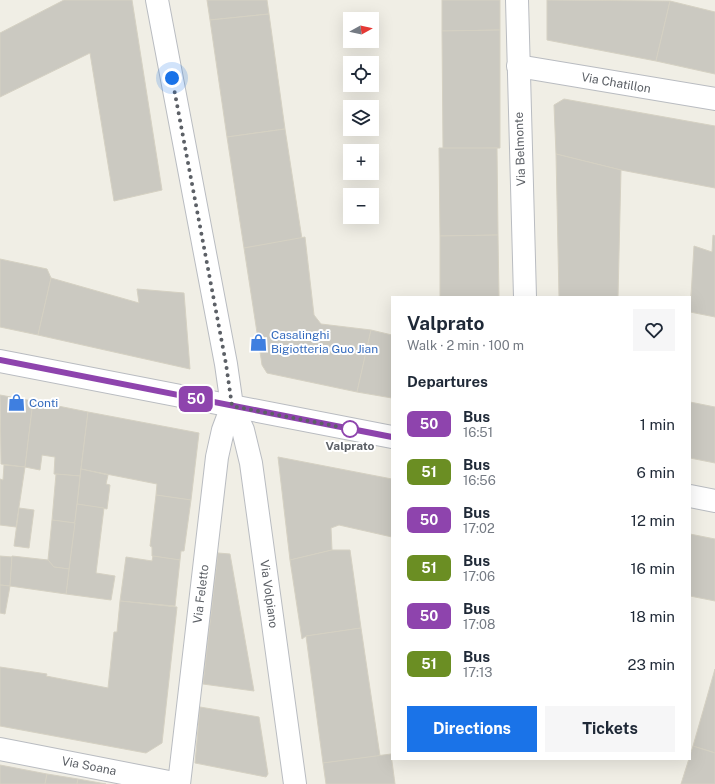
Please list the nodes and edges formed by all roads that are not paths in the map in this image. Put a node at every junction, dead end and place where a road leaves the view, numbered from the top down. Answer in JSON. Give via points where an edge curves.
{"nodes":[{"id":1,"x":157,"y":0,"type":"edge"},
{"id":2,"x":517,"y":0,"type":"edge"},
{"id":3,"x":518,"y":66,"type":"junction"},
{"id":4,"x":715,"y":99,"type":"edge"},
{"id":5,"x":525,"y":296,"type":"edge"},
{"id":6,"x":0,"y":360,"type":"edge"},
{"id":7,"x":232,"y":406,"type":"junction"},
{"id":8,"x":391,"y":437,"type":"edge"},
{"id":9,"x":691,"y":496,"type":"edge"},
{"id":10,"x":715,"y":501,"type":"edge"},
{"id":11,"x":0,"y":749,"type":"edge"},
{"id":12,"x":179,"y":784,"type":"edge"},
{"id":13,"x":295,"y":784,"type":"edge"}],
"edges":[{"from":1,"to":7,"type":"street","name":"Via Volpiano","via":[[224,351]]},
{"from":2,"to":3,"type":"street","name":"Via Belmonte"},
{"from":3,"to":4,"type":"street","name":"Via Chatillon"},
{"from":3,"to":5,"type":"street","name":"Via Belmonte"},
{"from":6,"to":7,"type":"street"},
{"from":7,"to":8,"type":"street"},
{"from":7,"to":12,"type":"street","name":"Via Feletto","via":[[217,457]]},
{"from":7,"to":13,"type":"street","name":"Via Volpiano","via":[[246,441],[251,463]]},
{"from":9,"to":10,"type":"street"},
{"from":11,"to":12,"type":"street","name":"Via Soana"}]}
